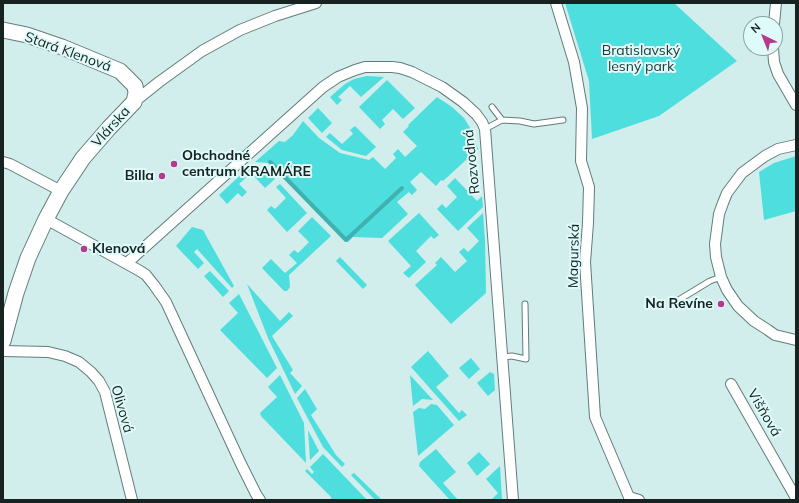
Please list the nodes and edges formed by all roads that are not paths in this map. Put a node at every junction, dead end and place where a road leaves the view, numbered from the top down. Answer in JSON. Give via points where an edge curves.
{"nodes":[{"id":1,"x":316,"y":3,"type":"edge"},
{"id":2,"x":556,"y":3,"type":"edge"},
{"id":3,"x":776,"y":3,"type":"edge"},
{"id":4,"x":775,"y":16,"type":"edge"},
{"id":5,"x":3,"y":30,"type":"edge"},
{"id":6,"x":774,"y":56,"type":"edge"},
{"id":7,"x":134,"y":102,"type":"junction"},
{"id":8,"x":796,"y":105,"type":"edge"},
{"id":9,"x":492,"y":107,"type":"dead end"},
{"id":10,"x":502,"y":120,"type":"junction"},
{"id":11,"x":563,"y":120,"type":"dead end"},
{"id":12,"x":485,"y":129,"type":"junction"},
{"id":13,"x":796,"y":145,"type":"edge"},
{"id":14,"x":3,"y":162,"type":"edge"},
{"id":15,"x":61,"y":191,"type":"junction"},
{"id":16,"x":46,"y":219,"type":"junction"},
{"id":17,"x":127,"y":263,"type":"junction"},
{"id":18,"x":721,"y":277,"type":"junction"},
{"id":19,"x":525,"y":304,"type":"dead end"},
{"id":20,"x":672,"y":304,"type":"dead end"},
{"id":21,"x":7,"y":310,"type":"edge"},
{"id":22,"x":796,"y":340,"type":"edge"},
{"id":23,"x":3,"y":341,"type":"edge"},
{"id":24,"x":3,"y":351,"type":"edge"},
{"id":25,"x":502,"y":356,"type":"junction"},
{"id":26,"x":731,"y":384,"type":"dead end"},
{"id":27,"x":626,"y":498,"type":"edge"},
{"id":28,"x":796,"y":498,"type":"edge"},
{"id":29,"x":132,"y":500,"type":"edge"},
{"id":30,"x":260,"y":500,"type":"edge"},
{"id":31,"x":513,"y":500,"type":"edge"},
{"id":32,"x":639,"y":500,"type":"edge"}],
"edges":[{"from":1,"to":7,"type":"street","name":"Vlárska","via":[[247,27],[202,51]]},
{"from":2,"to":27,"type":"street","name":"Magurská","via":[[574,62],[582,108],[581,161],[589,187],[585,262],[595,417]]},
{"from":3,"to":4,"type":"street"},
{"from":5,"to":7,"type":"street","name":"Stará Klenová","via":[[62,47],[120,71],[135,86]]},
{"from":6,"to":8,"type":"street","via":[[778,74]]},
{"from":7,"to":15,"type":"street","name":"Vlárska","via":[[83,158]]},
{"from":9,"to":10,"type":"lane"},
{"from":10,"to":11,"type":"lane","via":[[534,124]]},
{"from":10,"to":12,"type":"lane"},
{"from":12,"to":17,"type":"street","name":"Rozvodná","via":[[476,114],[463,102],[421,76],[392,67],[365,67],[355,70],[323,87]]},
{"from":12,"to":25,"type":"street","name":"Rozvodná"},
{"from":13,"to":18,"type":"street","via":[[778,149],[754,163],[742,173],[727,193],[716,232],[716,257]]},
{"from":14,"to":15,"type":"street"},
{"from":15,"to":16,"type":"street","name":"Vlárska"},
{"from":16,"to":17,"type":"street"},
{"from":16,"to":21,"type":"street","name":"Vlárska"},
{"from":17,"to":30,"type":"street","via":[[146,275],[166,302]]},
{"from":18,"to":20,"type":"lane"},
{"from":18,"to":22,"type":"street","via":[[731,297],[744,313],[775,335]]},
{"from":19,"to":25,"type":"lane","via":[[526,359]]},
{"from":21,"to":23,"type":"street","name":"Vlárska"},
{"from":24,"to":29,"type":"street","name":"Olivová","via":[[48,352],[65,356],[79,362],[91,372],[105,392]]},
{"from":25,"to":31,"type":"street","name":"Rozvodná"},
{"from":26,"to":28,"type":"street","name":"Višňová"},
{"from":27,"to":32,"type":"street","name":"Magurská"}]}
